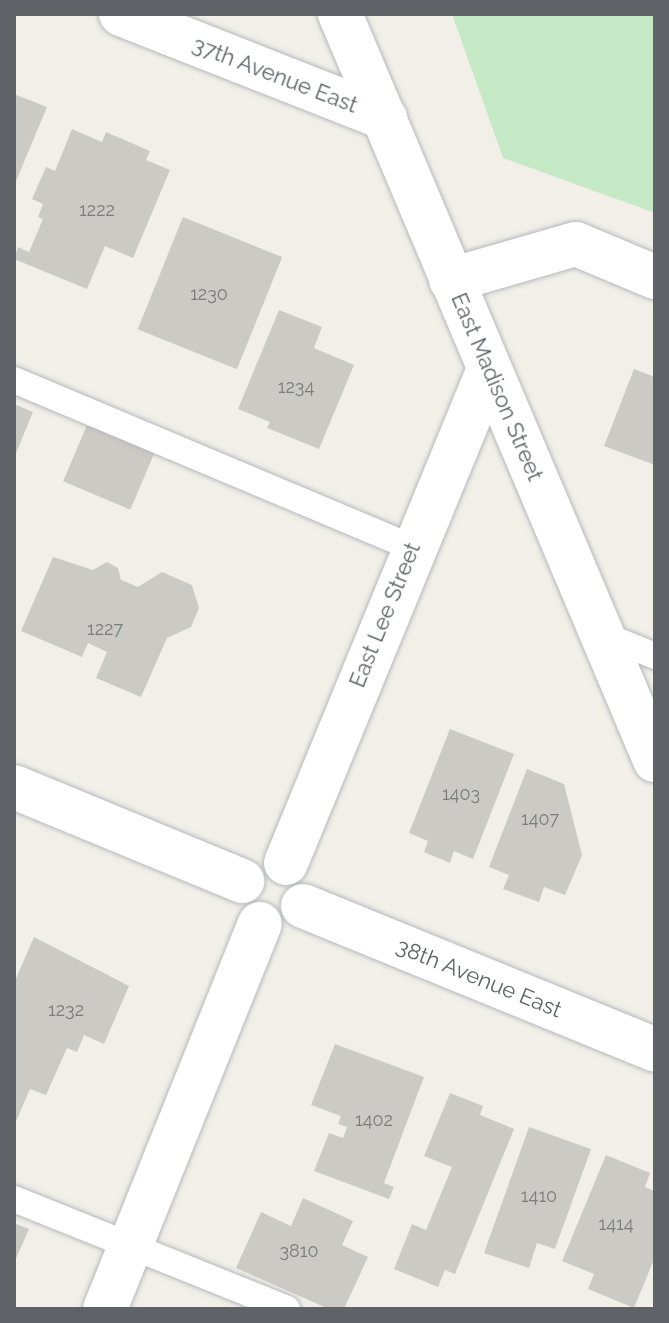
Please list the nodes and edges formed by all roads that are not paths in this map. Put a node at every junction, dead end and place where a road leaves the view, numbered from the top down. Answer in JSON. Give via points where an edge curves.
{"nodes":[{"id":1,"x":121,"y":14,"type":"edge"},
{"id":2,"x":340,"y":14,"type":"edge"},
{"id":3,"x":385,"y":118,"type":"junction"},
{"id":4,"x":655,"y":277,"type":"edge"},
{"id":5,"x":451,"y":280,"type":"junction"},
{"id":6,"x":489,"y":369,"type":"junction"},
{"id":7,"x":14,"y":380,"type":"edge"},
{"id":8,"x":412,"y":547,"type":"junction"},
{"id":9,"x":601,"y":634,"type":"junction"},
{"id":10,"x":655,"y":656,"type":"edge"},
{"id":11,"x":655,"y":760,"type":"edge"},
{"id":12,"x":14,"y":787,"type":"edge"},
{"id":13,"x":286,"y":863,"type":"junction"},
{"id":14,"x":242,"y":881,"type":"junction"},
{"id":15,"x":303,"y":906,"type":"junction"},
{"id":16,"x":260,"y":924,"type":"junction"},
{"id":17,"x":655,"y":1050,"type":"edge"},
{"id":18,"x":14,"y":1199,"type":"edge"},
{"id":19,"x":130,"y":1247,"type":"junction"},
{"id":20,"x":105,"y":1309,"type":"edge"},
{"id":21,"x":287,"y":1309,"type":"edge"}],
"edges":[{"from":1,"to":3,"type":"street","name":"37th Avenue East"},
{"from":2,"to":3,"type":"street","name":"East Madison Street"},
{"from":3,"to":5,"type":"street","name":"East Madison Street"},
{"from":4,"to":5,"type":"street","via":[[576,244]]},
{"from":5,"to":6,"type":"street","name":"East Madison Street"},
{"from":6,"to":8,"type":"street","name":"East Lee Street"},
{"from":6,"to":9,"type":"street","name":"East Madison Street"},
{"from":7,"to":8,"type":"lane"},
{"from":8,"to":13,"type":"street","name":"East Lee Street"},
{"from":9,"to":10,"type":"lane"},
{"from":9,"to":11,"type":"street","name":"East Madison Street"},
{"from":12,"to":14,"type":"street"},
{"from":13,"to":14,"type":"street","via":[[258,863]]},
{"from":13,"to":15,"type":"street","via":[[304,880]]},
{"from":14,"to":16,"type":"street","via":[[244,910]]},
{"from":15,"to":16,"type":"street","via":[[282,925]]},
{"from":15,"to":17,"type":"street","name":"38th Avenue East"},
{"from":16,"to":19,"type":"street"},
{"from":18,"to":19,"type":"lane"},
{"from":19,"to":20,"type":"street"},
{"from":19,"to":21,"type":"lane"}]}
